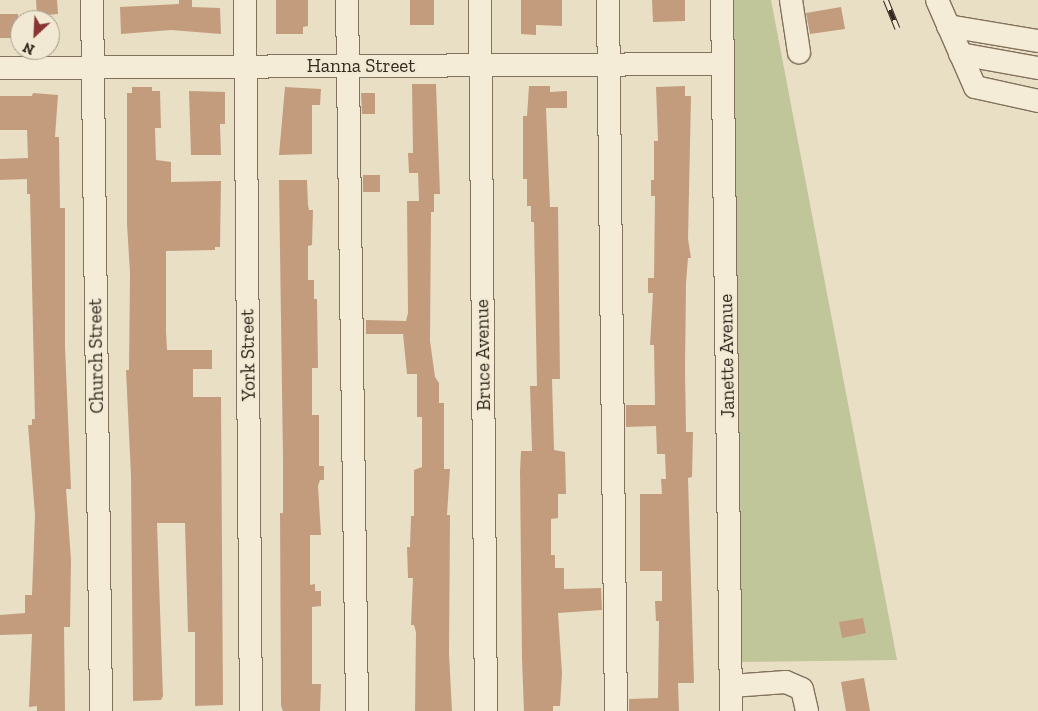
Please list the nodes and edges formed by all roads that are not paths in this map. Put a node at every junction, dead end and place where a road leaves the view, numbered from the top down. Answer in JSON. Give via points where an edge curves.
{"nodes":[{"id":1,"x":92,"y":0,"type":"edge"},
{"id":2,"x":245,"y":0,"type":"edge"},
{"id":3,"x":347,"y":0,"type":"edge"},
{"id":4,"x":480,"y":0,"type":"edge"},
{"id":5,"x":608,"y":0,"type":"edge"},
{"id":6,"x":722,"y":0,"type":"edge"},
{"id":7,"x":791,"y":0,"type":"edge"},
{"id":8,"x":936,"y":0,"type":"edge"},
{"id":9,"x":948,"y":26,"type":"junction"},
{"id":10,"x":1038,"y":41,"type":"edge"},
{"id":11,"x":799,"y":52,"type":"dead end"},
{"id":12,"x":960,"y":54,"type":"junction"},
{"id":13,"x":609,"y":64,"type":"junction"},
{"id":14,"x":723,"y":64,"type":"junction"},
{"id":15,"x":480,"y":65,"type":"junction"},
{"id":16,"x":245,"y":66,"type":"junction"},
{"id":17,"x":348,"y":66,"type":"junction"},
{"id":18,"x":0,"y":68,"type":"edge"},
{"id":19,"x":93,"y":68,"type":"junction"},
{"id":20,"x":1038,"y":68,"type":"edge"},
{"id":21,"x":1038,"y":101,"type":"edge"},
{"id":22,"x":731,"y":686,"type":"junction"},
{"id":23,"x":101,"y":711,"type":"edge"},
{"id":24,"x":251,"y":711,"type":"edge"},
{"id":25,"x":357,"y":711,"type":"edge"},
{"id":26,"x":486,"y":711,"type":"edge"},
{"id":27,"x":616,"y":711,"type":"edge"},
{"id":28,"x":731,"y":711,"type":"edge"},
{"id":29,"x":807,"y":711,"type":"edge"}],
"edges":[{"from":1,"to":19,"type":"street","name":"Church Street"},
{"from":2,"to":16,"type":"street","name":"York Street"},
{"from":3,"to":17,"type":"street"},
{"from":4,"to":15,"type":"street","name":"Bruce Avenue"},
{"from":5,"to":13,"type":"street"},
{"from":6,"to":14,"type":"street","name":"Janette Avenue"},
{"from":7,"to":11,"type":"street"},
{"from":8,"to":9,"type":"street"},
{"from":9,"to":10,"type":"street"},
{"from":9,"to":12,"type":"street"},
{"from":12,"to":20,"type":"street"},
{"from":12,"to":21,"type":"street","via":[[975,87]]},
{"from":13,"to":14,"type":"street","name":"Hanna Street"},
{"from":13,"to":15,"type":"street","name":"Hanna Street"},
{"from":13,"to":27,"type":"street"},
{"from":14,"to":22,"type":"street","name":"Janette Avenue"},
{"from":15,"to":17,"type":"street","name":"Hanna Street"},
{"from":15,"to":26,"type":"street","name":"Bruce Avenue"},
{"from":16,"to":17,"type":"street","name":"Hanna Street"},
{"from":16,"to":19,"type":"street","name":"Hanna Street"},
{"from":16,"to":24,"type":"street","name":"York Street"},
{"from":17,"to":25,"type":"street"},
{"from":18,"to":19,"type":"street","name":"Hanna Street"},
{"from":19,"to":23,"type":"street","name":"Church Street"},
{"from":22,"to":28,"type":"street","name":"Janette Avenue"},
{"from":22,"to":29,"type":"street","via":[[786,682],[802,689]]}]}
